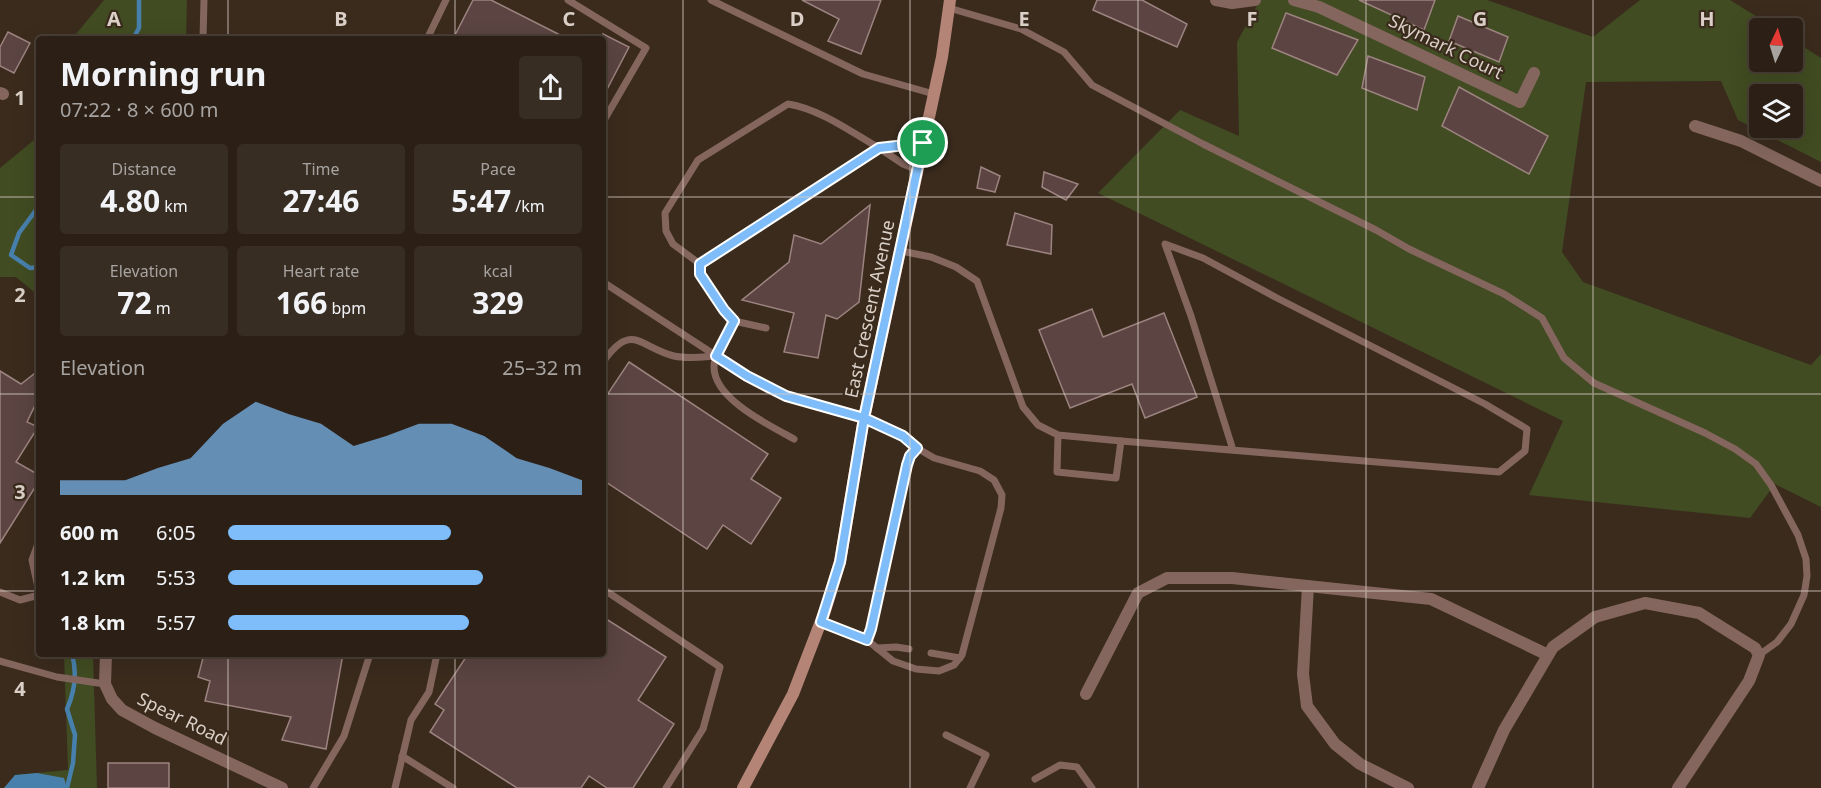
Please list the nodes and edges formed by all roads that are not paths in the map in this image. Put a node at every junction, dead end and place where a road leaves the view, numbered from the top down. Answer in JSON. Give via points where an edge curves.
{"nodes":[{"id":1,"x":204,"y":0,"type":"edge"},
{"id":2,"x":446,"y":0,"type":"edge"},
{"id":3,"x":568,"y":0,"type":"edge"},
{"id":4,"x":711,"y":0,"type":"edge"},
{"id":5,"x":1216,"y":0,"type":"edge"},
{"id":6,"x":1255,"y":0,"type":"edge"},
{"id":7,"x":1294,"y":0,"type":"edge"},
{"id":8,"x":950,"y":4,"type":"edge"},
{"id":9,"x":203,"y":36,"type":"edge"},
{"id":10,"x":429,"y":36,"type":"edge"},
{"id":11,"x":1534,"y":74,"type":"dead end"},
{"id":12,"x":934,"y":94,"type":"junction"},
{"id":13,"x":606,"y":117,"type":"edge"},
{"id":14,"x":1695,"y":126,"type":"dead end"},
{"id":15,"x":923,"y":143,"type":"junction"},
{"id":16,"x":879,"y":148,"type":"junction"},
{"id":17,"x":918,"y":170,"type":"junction"},
{"id":18,"x":1821,"y":181,"type":"edge"},
{"id":19,"x":902,"y":251,"type":"junction"},
{"id":20,"x":700,"y":264,"type":"junction"},
{"id":21,"x":606,"y":284,"type":"edge"},
{"id":22,"x":734,"y":321,"type":"junction"},
{"id":23,"x":766,"y":328,"type":"dead end"},
{"id":24,"x":716,"y":356,"type":"junction"},
{"id":25,"x":606,"y":358,"type":"edge"},
{"id":26,"x":864,"y":418,"type":"junction"},
{"id":27,"x":1058,"y":435,"type":"junction"},
{"id":28,"x":794,"y":439,"type":"dead end"},
{"id":29,"x":1121,"y":441,"type":"junction"},
{"id":30,"x":917,"y":448,"type":"junction"},
{"id":31,"x":1233,"y":450,"type":"junction"},
{"id":32,"x":36,"y":549,"type":"edge"},
{"id":33,"x":36,"y":579,"type":"edge"},
{"id":34,"x":1308,"y":586,"type":"junction"},
{"id":35,"x":0,"y":592,"type":"edge"},
{"id":36,"x":606,"y":592,"type":"edge"},
{"id":37,"x":36,"y":594,"type":"edge"},
{"id":38,"x":821,"y":622,"type":"junction"},
{"id":39,"x":867,"y":640,"type":"junction"},
{"id":40,"x":877,"y":648,"type":"junction"},
{"id":41,"x":909,"y":649,"type":"dead end"},
{"id":42,"x":931,"y":653,"type":"dead end"},
{"id":43,"x":1548,"y":655,"type":"junction"},
{"id":44,"x":1759,"y":655,"type":"junction"},
{"id":45,"x":106,"y":657,"type":"edge"},
{"id":46,"x":369,"y":657,"type":"edge"},
{"id":47,"x":436,"y":657,"type":"edge"},
{"id":48,"x":960,"y":658,"type":"junction"},
{"id":49,"x":0,"y":661,"type":"edge"},
{"id":50,"x":105,"y":684,"type":"junction"},
{"id":51,"x":1086,"y":694,"type":"dead end"},
{"id":52,"x":946,"y":735,"type":"dead end"},
{"id":53,"x":402,"y":756,"type":"junction"},
{"id":54,"x":1035,"y":779,"type":"dead end"},
{"id":55,"x":282,"y":788,"type":"edge"},
{"id":56,"x":313,"y":788,"type":"edge"},
{"id":57,"x":395,"y":788,"type":"edge"},
{"id":58,"x":453,"y":788,"type":"edge"},
{"id":59,"x":666,"y":788,"type":"edge"},
{"id":60,"x":743,"y":788,"type":"edge"},
{"id":61,"x":970,"y":788,"type":"edge"},
{"id":62,"x":1092,"y":788,"type":"edge"},
{"id":63,"x":1408,"y":788,"type":"edge"},
{"id":64,"x":1478,"y":788,"type":"edge"},
{"id":65,"x":1678,"y":788,"type":"edge"}],
"edges":[{"from":1,"to":9,"type":"lane"},
{"from":2,"to":10,"type":"lane"},
{"from":3,"to":13,"type":"lane","via":[[646,48]]},
{"from":4,"to":12,"type":"lane","via":[[863,74]]},
{"from":5,"to":6,"type":"street"},
{"from":7,"to":11,"type":"street","name":"Skymark Court","via":[[1319,7],[1520,102]]},
{"from":8,"to":12,"type":"street","name":"East Crescent Avenue"},
{"from":8,"to":44,"type":"lane","via":[[1021,29],[1064,51],[1092,85],[1504,294],[1542,318],[1564,358],[1594,383],[1705,433],[1756,464],[1798,535],[1807,576],[1804,595],[1791,624],[1777,642]]},
{"from":12,"to":15,"type":"street","name":"East Crescent Avenue"},
{"from":14,"to":18,"type":"street","via":[[1741,141]]},
{"from":15,"to":16,"type":"lane"},
{"from":15,"to":17,"type":"street","name":"East Crescent Avenue"},
{"from":16,"to":17,"type":"lane"},
{"from":16,"to":20,"type":"lane"},
{"from":16,"to":20,"type":"lane","via":[[830,120],[788,104],[698,160],[665,213],[666,231],[673,244]]},
{"from":17,"to":19,"type":"street","name":"East Crescent Avenue"},
{"from":19,"to":26,"type":"street","name":"East Crescent Avenue"},
{"from":19,"to":27,"type":"lane","via":[[931,257],[977,281],[1023,406],[1038,425]]},
{"from":20,"to":22,"type":"lane","via":[[700,274]]},
{"from":21,"to":24,"type":"lane"},
{"from":22,"to":23,"type":"lane"},
{"from":22,"to":24,"type":"lane"},
{"from":24,"to":25,"type":"lane","via":[[674,356],[639,339],[627,339]]},
{"from":24,"to":26,"type":"lane","via":[[786,396]]},
{"from":24,"to":28,"type":"lane","via":[[717,381],[726,395]]},
{"from":26,"to":30,"type":"lane","via":[[903,436]]},
{"from":26,"to":38,"type":"street","name":"East Crescent Avenue","via":[[840,562]]},
{"from":27,"to":29,"type":"lane"},
{"from":27,"to":29,"type":"lane","via":[[1057,472],[1116,478]]},
{"from":29,"to":31,"type":"lane"},
{"from":30,"to":39,"type":"lane","via":[[907,465]]},
{"from":30,"to":48,"type":"lane","via":[[934,458],[980,471],[994,480],[1002,495]]},
{"from":31,"to":31,"type":"lane","via":[[1499,472],[1525,451],[1527,429],[1203,258],[1165,244]]},
{"from":32,"to":33,"type":"lane","via":[[32,560]]},
{"from":34,"to":43,"type":"street","via":[[1431,599]]},
{"from":34,"to":51,"type":"street","via":[[1232,578],[1167,578],[1138,593]]},
{"from":34,"to":63,"type":"street","via":[[1303,674],[1307,706],[1335,744],[1360,765]]},
{"from":35,"to":37,"type":"lane","via":[[20,600]]},
{"from":36,"to":59,"type":"lane","via":[[720,667],[703,729]]},
{"from":38,"to":39,"type":"lane"},
{"from":38,"to":60,"type":"street","name":"East Crescent Avenue","via":[[793,694]]},
{"from":39,"to":40,"type":"lane"},
{"from":40,"to":41,"type":"lane"},
{"from":40,"to":48,"type":"lane","via":[[893,661],[916,669],[939,671]]},
{"from":42,"to":48,"type":"lane"},
{"from":43,"to":44,"type":"street","via":[[1594,617],[1646,603],[1700,613],[1755,648]]},
{"from":43,"to":64,"type":"street","via":[[1504,730]]},
{"from":44,"to":65,"type":"street","via":[[1749,681]]},
{"from":45,"to":50,"type":"street"},
{"from":46,"to":56,"type":"lane","via":[[344,736]]},
{"from":47,"to":53,"type":"lane","via":[[429,692],[411,720]]},
{"from":49,"to":50,"type":"lane","via":[[57,677]]},
{"from":50,"to":55,"type":"street","name":"Spear Road","via":[[112,699],[131,716]]},
{"from":52,"to":61,"type":"lane","via":[[986,755]]},
{"from":53,"to":57,"type":"lane"},
{"from":53,"to":58,"type":"lane"},
{"from":54,"to":62,"type":"lane","via":[[1060,765],[1077,766]]}]}
